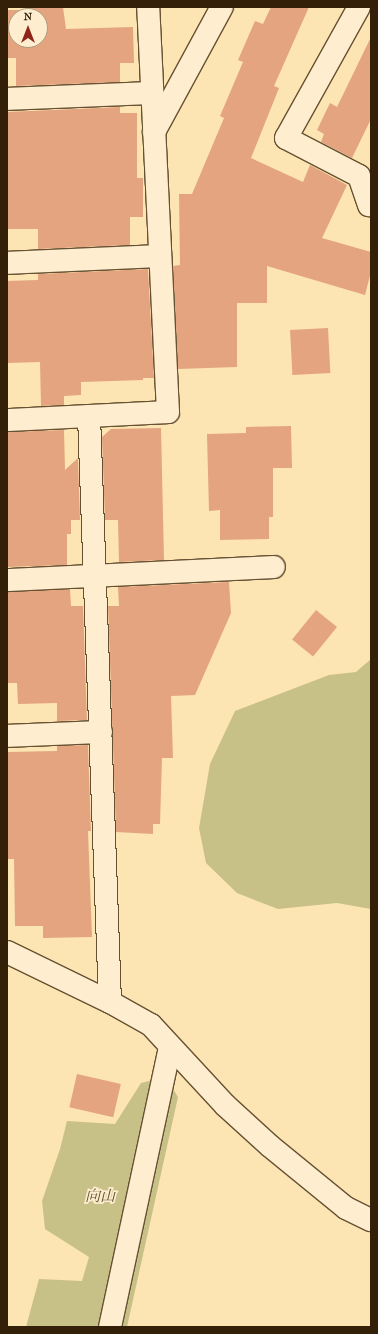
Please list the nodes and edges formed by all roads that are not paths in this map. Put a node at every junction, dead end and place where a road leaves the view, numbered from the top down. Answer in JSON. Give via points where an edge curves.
{"nodes":[{"id":1,"x":148,"y":7,"type":"edge"},
{"id":2,"x":222,"y":7,"type":"edge"},
{"id":3,"x":359,"y":7,"type":"edge"},
{"id":4,"x":152,"y":93,"type":"junction"},
{"id":5,"x":7,"y":99,"type":"edge"},
{"id":6,"x":154,"y":132,"type":"junction"},
{"id":7,"x":369,"y":205,"type":"dead end"},
{"id":8,"x":160,"y":256,"type":"junction"},
{"id":9,"x":7,"y":263,"type":"edge"},
{"id":10,"x":89,"y":416,"type":"junction"},
{"id":11,"x":7,"y":420,"type":"edge"},
{"id":12,"x":274,"y":567,"type":"dead end"},
{"id":13,"x":95,"y":575,"type":"junction"},
{"id":14,"x":7,"y":580,"type":"edge"},
{"id":15,"x":101,"y":732,"type":"junction"},
{"id":16,"x":7,"y":736,"type":"edge"},
{"id":17,"x":7,"y":952,"type":"edge"},
{"id":18,"x":110,"y":1002,"type":"junction"},
{"id":19,"x":170,"y":1048,"type":"junction"},
{"id":20,"x":371,"y":1220,"type":"edge"},
{"id":21,"x":110,"y":1327,"type":"edge"}],
"edges":[{"from":1,"to":4,"type":"street"},
{"from":2,"to":6,"type":"street"},
{"from":3,"to":7,"type":"street","via":[[286,138],[359,176]]},
{"from":4,"to":5,"type":"street"},
{"from":4,"to":6,"type":"street"},
{"from":6,"to":8,"type":"street"},
{"from":8,"to":9,"type":"street"},
{"from":8,"to":10,"type":"street","via":[[168,412]]},
{"from":10,"to":11,"type":"street"},
{"from":10,"to":13,"type":"street"},
{"from":12,"to":13,"type":"street"},
{"from":13,"to":14,"type":"street"},
{"from":13,"to":15,"type":"street"},
{"from":15,"to":16,"type":"street"},
{"from":15,"to":18,"type":"street"},
{"from":17,"to":18,"type":"street"},
{"from":18,"to":19,"type":"street","via":[[151,1025]]},
{"from":19,"to":20,"type":"street","via":[[225,1105],[270,1146],[346,1208]]},
{"from":19,"to":21,"type":"street"}]}
